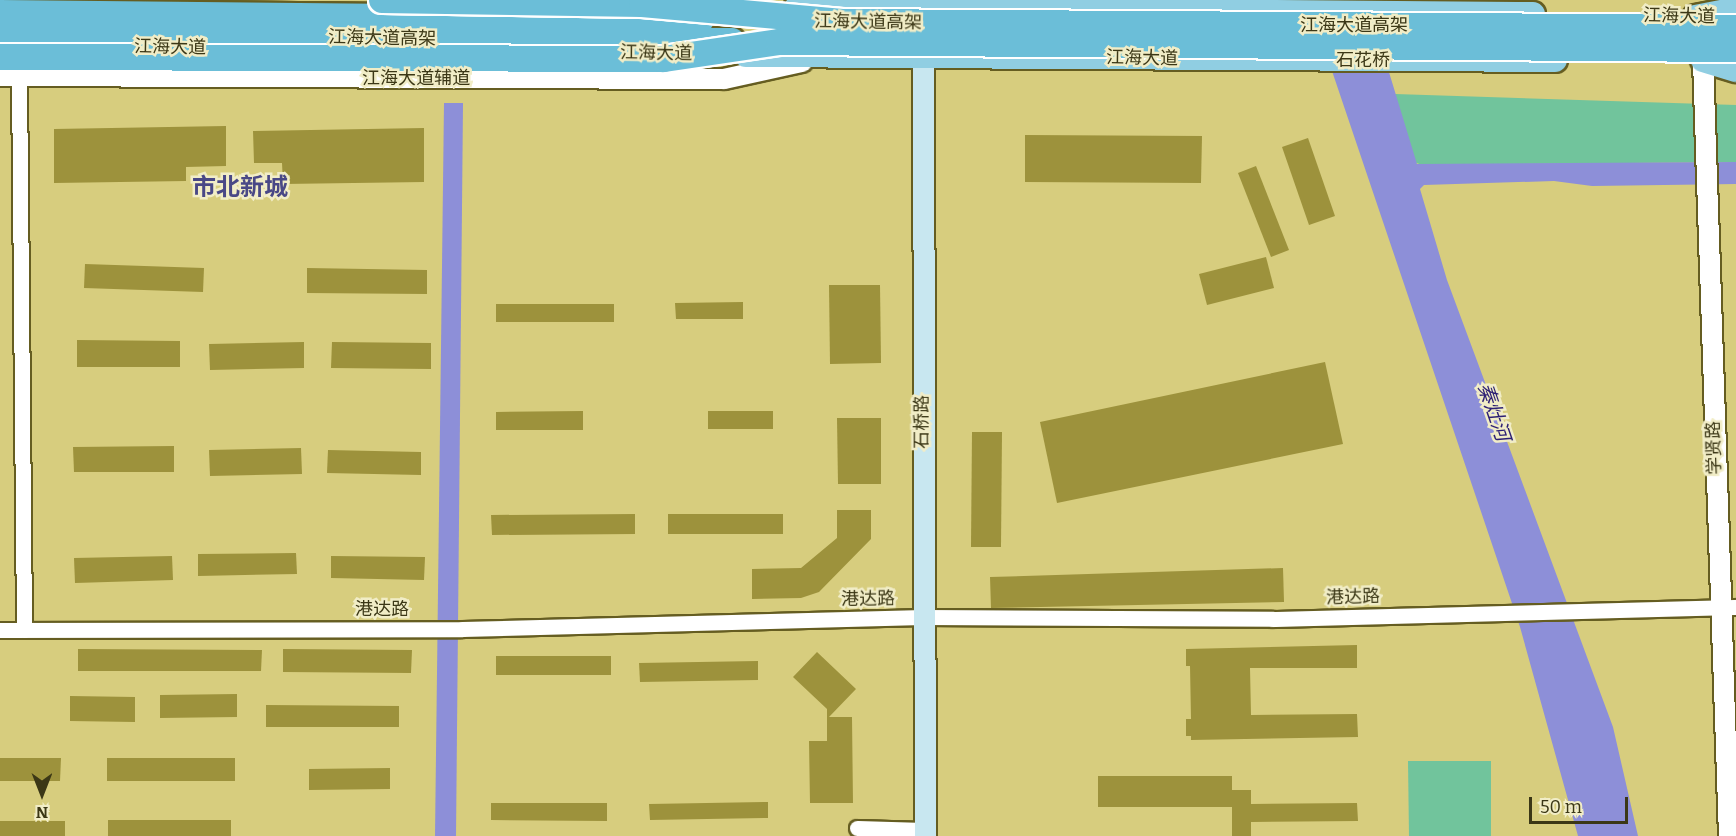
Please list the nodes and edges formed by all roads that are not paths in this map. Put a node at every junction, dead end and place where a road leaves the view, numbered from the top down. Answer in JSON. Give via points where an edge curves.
{"nodes":[{"id":1,"x":382,"y":0,"type":"edge"},
{"id":2,"x":813,"y":0,"type":"edge"},
{"id":3,"x":0,"y":1,"type":"edge"},
{"id":4,"x":918,"y":4,"type":"edge"},
{"id":5,"x":878,"y":9,"type":"junction"},
{"id":6,"x":1736,"y":9,"type":"edge"},
{"id":7,"x":0,"y":12,"type":"edge"},
{"id":8,"x":1695,"y":17,"type":"junction"},
{"id":9,"x":1736,"y":17,"type":"edge"},
{"id":10,"x":842,"y":22,"type":"junction"},
{"id":11,"x":1736,"y":28,"type":"edge"},
{"id":12,"x":0,"y":34,"type":"edge"},
{"id":13,"x":779,"y":42,"type":"junction"},
{"id":14,"x":0,"y":45,"type":"edge"},
{"id":15,"x":1736,"y":50,"type":"edge"},
{"id":16,"x":1695,"y":55,"type":"junction"},
{"id":17,"x":830,"y":56,"type":"junction"},
{"id":18,"x":1736,"y":56,"type":"edge"},
{"id":19,"x":0,"y":57,"type":"edge"},
{"id":20,"x":917,"y":57,"type":"junction"},
{"id":21,"x":1312,"y":60,"type":"joint"},
{"id":22,"x":1736,"y":60,"type":"edge"},
{"id":23,"x":1736,"y":70,"type":"edge"},
{"id":24,"x":10,"y":76,"type":"edge"},
{"id":25,"x":1727,"y":607,"type":"edge"},
{"id":26,"x":918,"y":617,"type":"junction"},
{"id":27,"x":0,"y":630,"type":"edge"},
{"id":28,"x":24,"y":630,"type":"junction"},
{"id":29,"x":857,"y":828,"type":"dead end"},
{"id":30,"x":919,"y":833,"type":"edge"},
{"id":31,"x":1729,"y":836,"type":"edge"}],
"edges":[{"from":1,"to":10,"type":"highway","bridge":true,"via":[[642,4]]},
{"from":2,"to":5,"type":"street"},
{"from":3,"to":5,"type":"main road"},
{"from":4,"to":5,"type":"main road"},
{"from":4,"to":8,"type":"main road","name":"江海大道"},
{"from":4,"to":20,"type":"main road","name":"石桥路"},
{"from":6,"to":8,"type":"main road"},
{"from":7,"to":10,"type":"highway","name":"江海大道高架","bridge":true},
{"from":8,"to":9,"type":"main road","name":"江海大道"},
{"from":10,"to":11,"type":"highway","name":"江海大道高架","bridge":true},
{"from":12,"to":13,"type":"highway","name":"江海大道高架","bridge":true},
{"from":13,"to":16,"type":"highway","name":"江海大道高架","bridge":true},
{"from":13,"to":19,"type":"highway","bridge":true,"via":[[664,59]]},
{"from":14,"to":17,"type":"main road","name":"江海大道"},
{"from":15,"to":16,"type":"highway","name":"江海大道高架","bridge":true},
{"from":16,"to":18,"type":"highway","bridge":true},
{"from":16,"to":21,"type":"main road","name":"石花桥"},
{"from":16,"to":22,"type":"main road"},
{"from":16,"to":23,"type":"main road"},
{"from":16,"to":25,"type":"street","name":"学贤路","via":[[1706,155]]},
{"from":17,"to":20,"type":"main road","name":"江海大道"},
{"from":17,"to":24,"type":"street","name":"江海大道辅道","via":[[724,79]]},
{"from":20,"to":21,"type":"main road","name":"江海大道"},
{"from":20,"to":26,"type":"main road","name":"石桥路"},
{"from":24,"to":28,"type":"street"},
{"from":25,"to":26,"type":"street","name":"港达路","via":[[1273,619]]},
{"from":25,"to":31,"type":"street","name":"学贤路"},
{"from":26,"to":28,"type":"street","name":"港达路","via":[[462,629]]},
{"from":26,"to":30,"type":"main road","name":"石桥路"},
{"from":27,"to":28,"type":"street","name":"港达路"},
{"from":29,"to":30,"type":"street"}]}
